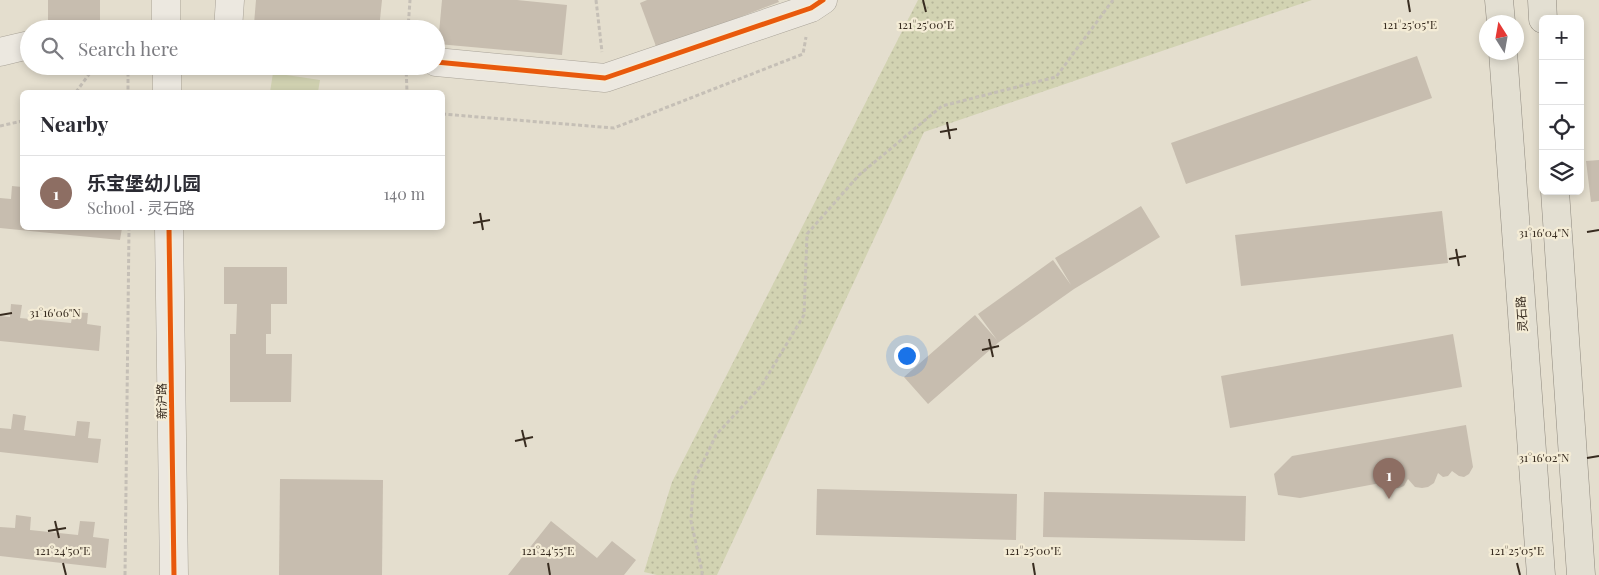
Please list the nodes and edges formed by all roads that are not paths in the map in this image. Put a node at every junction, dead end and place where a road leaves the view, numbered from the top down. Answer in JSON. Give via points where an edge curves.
{"nodes":[{"id":1,"x":166,"y":0,"type":"edge"},
{"id":2,"x":230,"y":0,"type":"edge"},
{"id":3,"x":1500,"y":0,"type":"edge"},
{"id":4,"x":1542,"y":0,"type":"edge"},
{"id":5,"x":817,"y":4,"type":"edge"},
{"id":6,"x":1501,"y":15,"type":"edge"},
{"id":7,"x":1543,"y":15,"type":"edge"},
{"id":8,"x":166,"y":20,"type":"edge"},
{"id":9,"x":229,"y":20,"type":"edge"},
{"id":10,"x":20,"y":47,"type":"edge"},
{"id":11,"x":0,"y":52,"type":"edge"},
{"id":12,"x":1504,"y":60,"type":"edge"},
{"id":13,"x":445,"y":63,"type":"edge"},
{"id":14,"x":167,"y":75,"type":"edge"},
{"id":15,"x":167,"y":90,"type":"edge"},
{"id":16,"x":1555,"y":195,"type":"edge"},
{"id":17,"x":169,"y":230,"type":"edge"},
{"id":18,"x":174,"y":575,"type":"edge"},
{"id":19,"x":1541,"y":575,"type":"edge"},
{"id":20,"x":1581,"y":575,"type":"edge"}],
"edges":[{"from":1,"to":8,"type":"street"},
{"from":2,"to":9,"type":"street"},
{"from":3,"to":6,"type":"main road"},
{"from":4,"to":7,"type":"main road"},
{"from":5,"to":13,"type":"street","via":[[605,78]]},
{"from":10,"to":11,"type":"street"},
{"from":12,"to":19,"type":"main road","name":"灵石路"},
{"from":14,"to":15,"type":"street"},
{"from":16,"to":20,"type":"main road"},
{"from":17,"to":18,"type":"street","name":"新沪路"}]}
